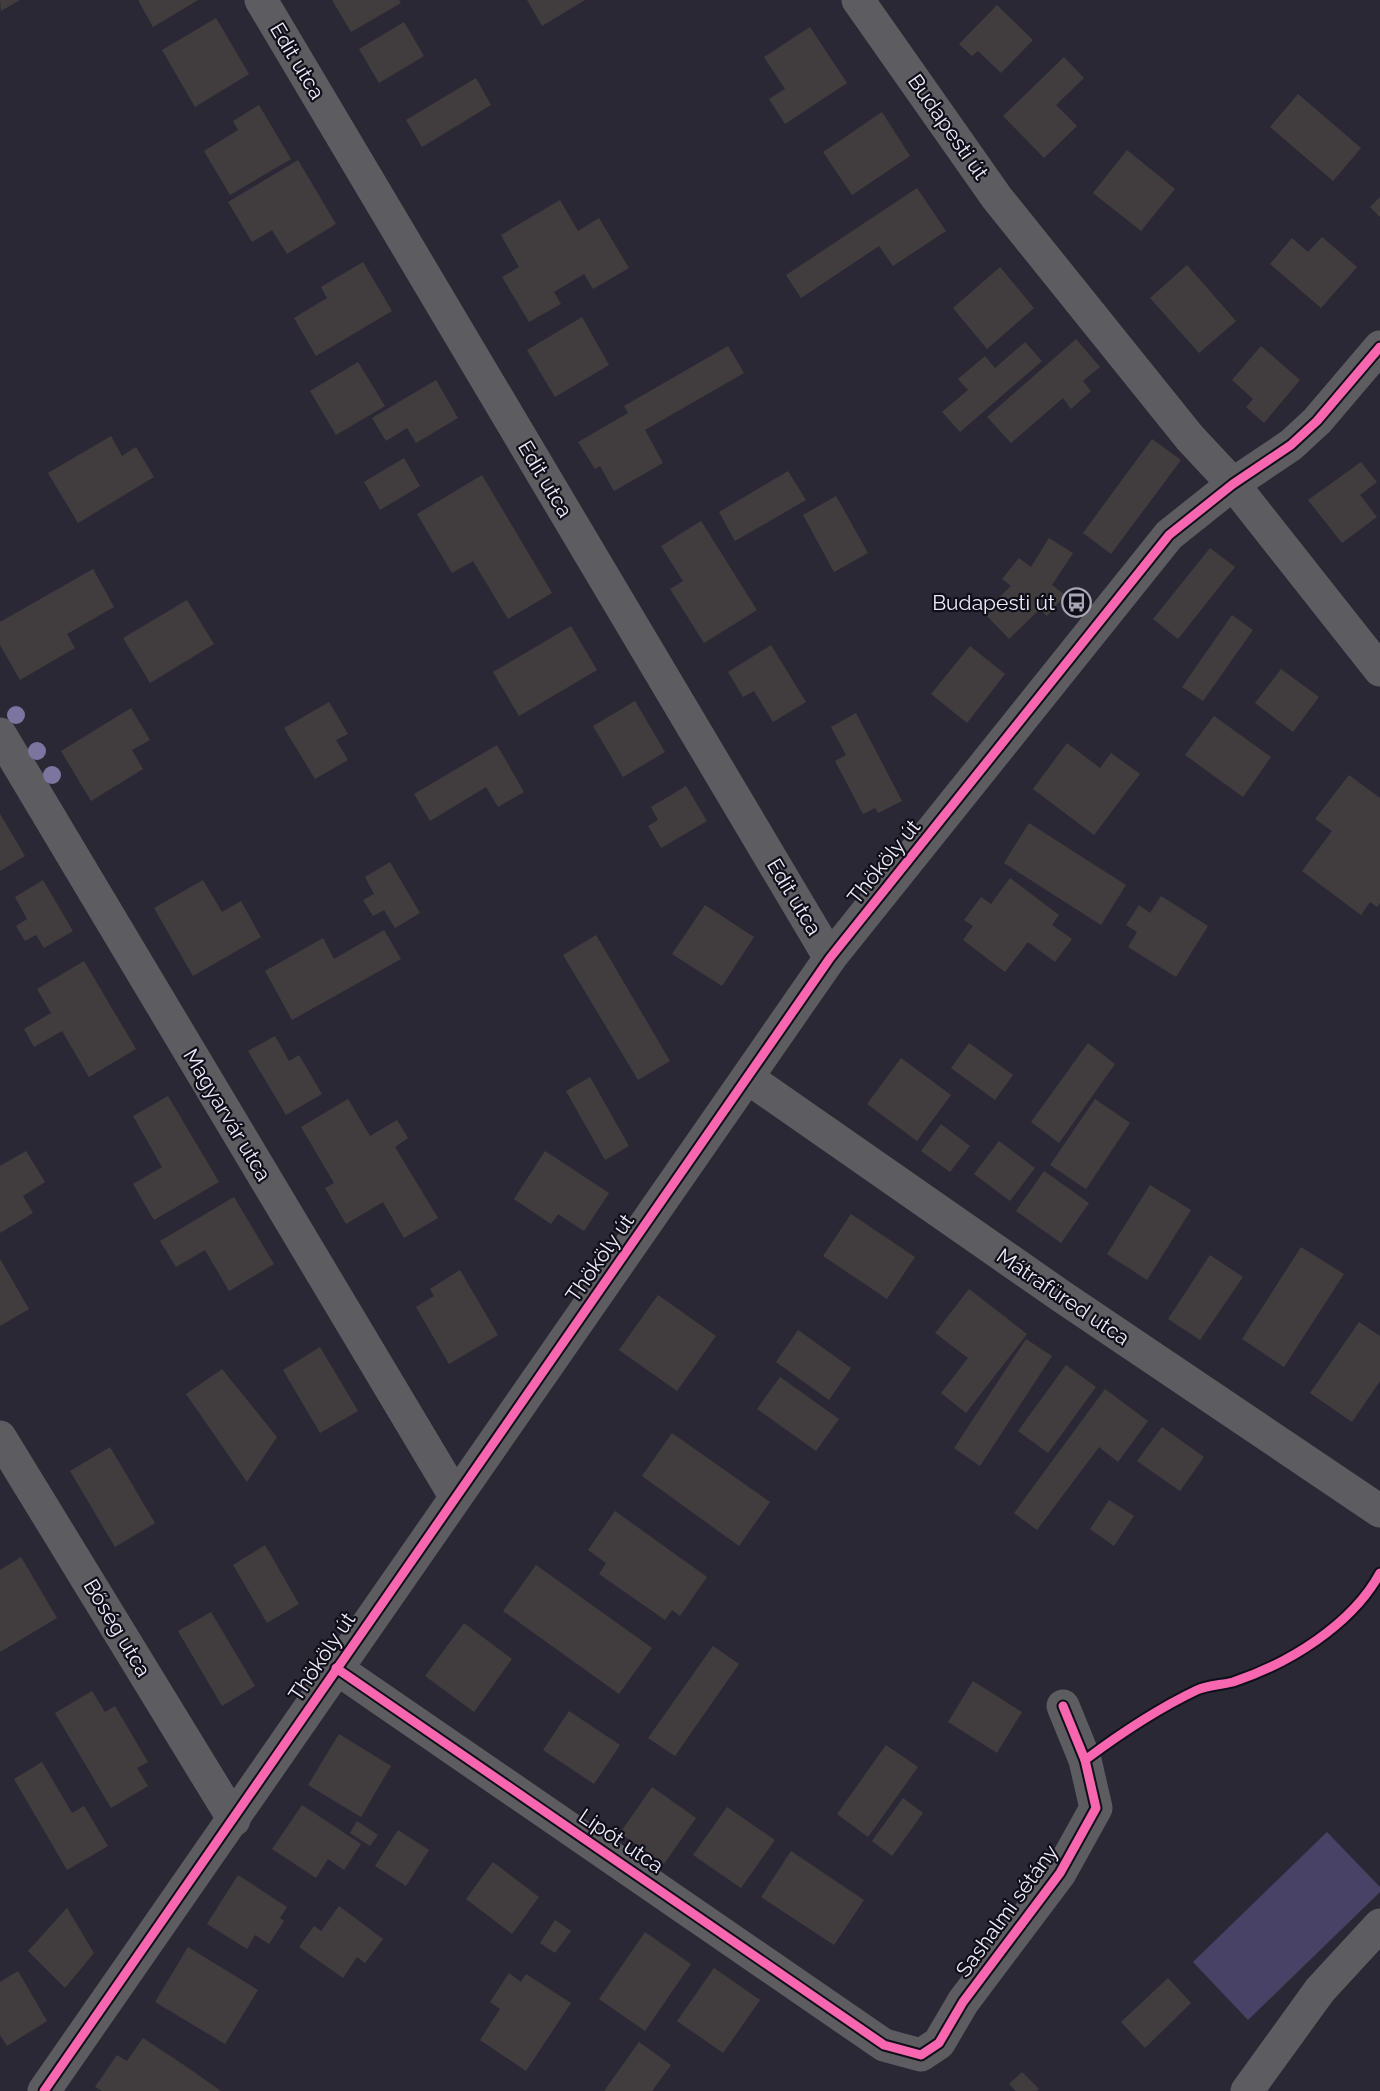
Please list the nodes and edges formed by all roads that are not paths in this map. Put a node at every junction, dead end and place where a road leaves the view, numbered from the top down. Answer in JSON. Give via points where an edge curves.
{"nodes":[{"id":1,"x":261,"y":0,"type":"edge"},
{"id":2,"x":858,"y":0,"type":"edge"},
{"id":3,"x":1380,"y":347,"type":"edge"},
{"id":4,"x":1233,"y":484,"type":"junction"},
{"id":5,"x":1380,"y":670,"type":"edge"},
{"id":6,"x":0,"y":734,"type":"edge"},
{"id":7,"x":830,"y":958,"type":"junction"},
{"id":8,"x":748,"y":1078,"type":"junction"},
{"id":9,"x":0,"y":1437,"type":"edge"},
{"id":10,"x":455,"y":1496,"type":"junction"},
{"id":11,"x":1380,"y":1511,"type":"edge"},
{"id":12,"x":336,"y":1668,"type":"junction"},
{"id":13,"x":1063,"y":1706,"type":"dead end"},
{"id":14,"x":234,"y":1820,"type":"junction"},
{"id":15,"x":1380,"y":1925,"type":"edge"},
{"id":16,"x":884,"y":2045,"type":"joint"},
{"id":17,"x":44,"y":2091,"type":"edge"},
{"id":18,"x":1247,"y":2091,"type":"edge"}],
"edges":[{"from":1,"to":7,"type":"street","name":"Edit utca"},
{"from":2,"to":4,"type":"street","name":"Budapesti út","via":[[998,198],[1190,438]]},
{"from":3,"to":4,"type":"street","name":"Thököly út","via":[[1317,421],[1272,460]]},
{"from":4,"to":5,"type":"street","name":"Budapesti út"},
{"from":4,"to":7,"type":"street","name":"Thököly út","via":[[1169,535],[1144,564]]},
{"from":6,"to":10,"type":"street","name":"Magyarvár utca"},
{"from":7,"to":8,"type":"street","name":"Thököly út"},
{"from":8,"to":10,"type":"street","name":"Thököly út"},
{"from":8,"to":11,"type":"street","name":"Mátrafüred utca"},
{"from":9,"to":14,"type":"street","name":"Bőség utca"},
{"from":10,"to":12,"type":"street","name":"Thököly út"},
{"from":12,"to":14,"type":"street","name":"Thököly út"},
{"from":12,"to":16,"type":"street","name":"Lipót utca"},
{"from":13,"to":16,"type":"street","name":"Sashalmi sétány","via":[[1085,1760],[1096,1808],[1060,1873],[963,2002],[939,2043],[921,2055]]},
{"from":14,"to":17,"type":"street","name":"Thököly út"},
{"from":15,"to":18,"type":"street","via":[[1320,1990]]}]}
